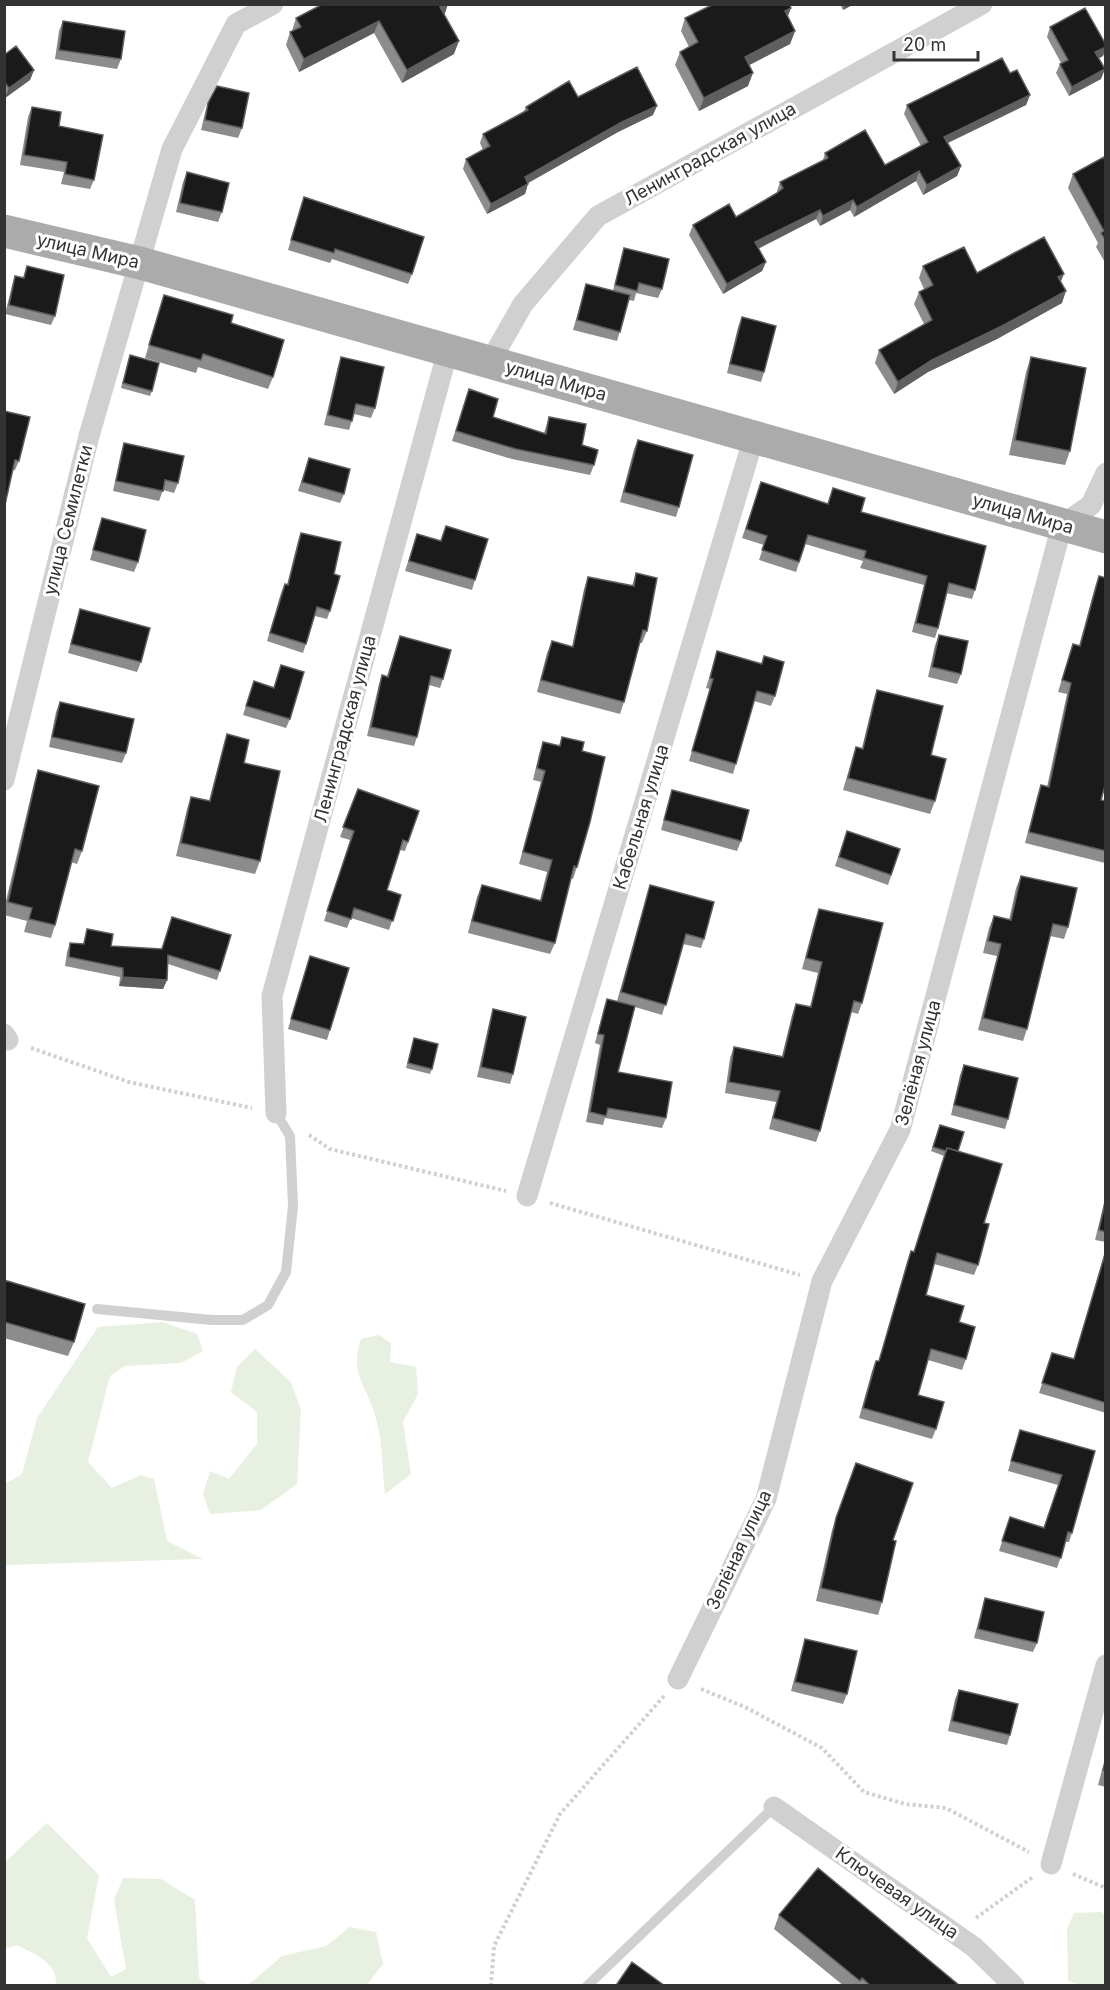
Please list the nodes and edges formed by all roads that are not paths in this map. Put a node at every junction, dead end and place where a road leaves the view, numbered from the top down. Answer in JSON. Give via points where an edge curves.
{"nodes":[{"id":1,"x":273,"y":4,"type":"edge"},
{"id":2,"x":982,"y":4,"type":"edge"},
{"id":3,"x":4,"y":231,"type":"edge"},
{"id":4,"x":140,"y":263,"type":"junction"},
{"id":5,"x":448,"y":350,"type":"junction"},
{"id":6,"x":490,"y":362,"type":"junction"},
{"id":7,"x":754,"y":437,"type":"junction"},
{"id":8,"x":1106,"y":473,"type":"edge"},
{"id":9,"x":1062,"y":525,"type":"junction"},
{"id":10,"x":1106,"y":537,"type":"edge"},
{"id":11,"x":4,"y":780,"type":"edge"},
{"id":12,"x":276,"y":1113,"type":"joint"},
{"id":13,"x":527,"y":1196,"type":"road end"},
{"id":14,"x":97,"y":1309,"type":"dead end"},
{"id":15,"x":1106,"y":1665,"type":"edge"},
{"id":16,"x":678,"y":1679,"type":"road end"},
{"id":17,"x":774,"y":1807,"type":"joint"},
{"id":18,"x":1051,"y":1864,"type":"road end"},
{"id":19,"x":587,"y":1986,"type":"edge"},
{"id":20,"x":1014,"y":1986,"type":"edge"}],
"edges":[{"from":1,"to":4,"type":"street","name":"улица Семилетки","via":[[236,24],[172,149]]},
{"from":2,"to":6,"type":"street","name":"Ленинградская улица","via":[[598,216],[523,304]]},
{"from":3,"to":4,"type":"main road","name":"улица Мира"},
{"from":4,"to":5,"type":"main road","name":"улица Мира"},
{"from":4,"to":11,"type":"street","name":"улица Семилетки","via":[[89,436]]},
{"from":5,"to":6,"type":"main road","name":"улица Мира"},
{"from":5,"to":12,"type":"street","name":"Ленинградская улица","via":[[272,996]]},
{"from":6,"to":7,"type":"main road","name":"улица Мира"},
{"from":7,"to":9,"type":"main road","name":"улица Мира"},
{"from":7,"to":13,"type":"street","name":"Кабельная улица"},
{"from":8,"to":9,"type":"street","via":[[1091,505]]},
{"from":9,"to":10,"type":"main road","name":"улица Мира"},
{"from":9,"to":16,"type":"street","name":"Зелёная улица","via":[[900,1130],[822,1281],[766,1498]]},
{"from":12,"to":14,"type":"lane","via":[[290,1136],[293,1206],[286,1272],[268,1305],[243,1320]]},
{"from":15,"to":18,"type":"street"},
{"from":17,"to":19,"type":"lane"},
{"from":17,"to":20,"type":"street","name":"Ключевая улица","via":[[974,1947]]}]}
